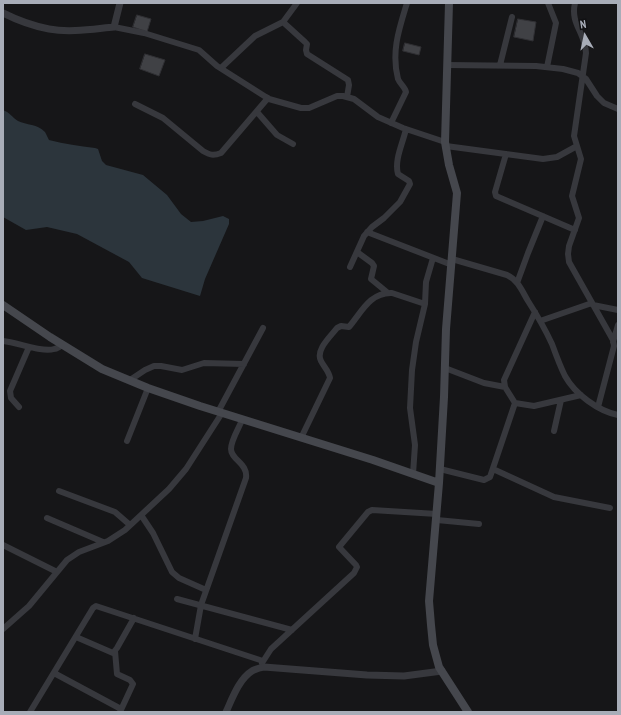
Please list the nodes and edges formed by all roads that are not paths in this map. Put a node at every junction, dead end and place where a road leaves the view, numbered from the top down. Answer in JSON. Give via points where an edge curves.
{"nodes":[{"id":1,"x":120,"y":3,"type":"edge"},
{"id":2,"x":297,"y":3,"type":"edge"},
{"id":3,"x":407,"y":3,"type":"edge"},
{"id":4,"x":449,"y":3,"type":"edge"},
{"id":5,"x":548,"y":3,"type":"edge"},
{"id":6,"x":575,"y":3,"type":"edge"},
{"id":7,"x":3,"y":13,"type":"edge"},
{"id":8,"x":512,"y":17,"type":"dead end"},
{"id":9,"x":283,"y":22,"type":"junction"},
{"id":10,"x":114,"y":27,"type":"junction"},
{"id":11,"x":447,"y":65,"type":"junction"},
{"id":12,"x":500,"y":65,"type":"junction"},
{"id":13,"x":547,"y":67,"type":"junction"},
{"id":14,"x":221,"y":68,"type":"junction"},
{"id":15,"x":582,"y":76,"type":"junction"},
{"id":16,"x":347,"y":97,"type":"junction"},
{"id":17,"x":268,"y":98,"type":"junction"},
{"id":18,"x":135,"y":104,"type":"dead end"},
{"id":19,"x":618,"y":109,"type":"edge"},
{"id":20,"x":257,"y":112,"type":"junction"},
{"id":21,"x":391,"y":123,"type":"junction"},
{"id":22,"x":406,"y":129,"type":"junction"},
{"id":23,"x":293,"y":144,"type":"dead end"},
{"id":24,"x":445,"y":144,"type":"junction"},
{"id":25,"x":577,"y":146,"type":"junction"},
{"id":26,"x":506,"y":154,"type":"junction"},
{"id":27,"x":543,"y":216,"type":"junction"},
{"id":28,"x":575,"y":230,"type":"junction"},
{"id":29,"x":368,"y":232,"type":"junction"},
{"id":30,"x":357,"y":252,"type":"junction"},
{"id":31,"x":433,"y":258,"type":"junction"},
{"id":32,"x":452,"y":262,"type":"junction"},
{"id":33,"x":350,"y":268,"type":"dead end"},
{"id":34,"x":517,"y":283,"type":"junction"},
{"id":35,"x":388,"y":292,"type":"junction"},
{"id":36,"x":3,"y":304,"type":"edge"},
{"id":37,"x":425,"y":304,"type":"junction"},
{"id":38,"x":592,"y":304,"type":"junction"},
{"id":39,"x":618,"y":310,"type":"edge"},
{"id":40,"x":535,"y":312,"type":"junction"},
{"id":41,"x":540,"y":321,"type":"junction"},
{"id":42,"x":618,"y":325,"type":"edge"},
{"id":43,"x":263,"y":328,"type":"dead end"},
{"id":44,"x":3,"y":341,"type":"edge"},
{"id":45,"x":613,"y":342,"type":"junction"},
{"id":46,"x":63,"y":345,"type":"junction"},
{"id":47,"x":29,"y":347,"type":"junction"},
{"id":48,"x":244,"y":364,"type":"junction"},
{"id":49,"x":445,"y":368,"type":"junction"},
{"id":50,"x":130,"y":380,"type":"junction"},
{"id":51,"x":505,"y":386,"type":"junction"},
{"id":52,"x":148,"y":388,"type":"junction"},
{"id":53,"x":581,"y":395,"type":"junction"},
{"id":54,"x":561,"y":400,"type":"junction"},
{"id":55,"x":516,"y":403,"type":"junction"},
{"id":56,"x":19,"y":407,"type":"dead end"},
{"id":57,"x":598,"y":407,"type":"junction"},
{"id":58,"x":220,"y":413,"type":"junction"},
{"id":59,"x":618,"y":415,"type":"edge"},
{"id":60,"x":242,"y":420,"type":"junction"},
{"id":61,"x":554,"y":431,"type":"dead end"},
{"id":62,"x":300,"y":438,"type":"junction"},
{"id":63,"x":127,"y":441,"type":"dead end"},
{"id":64,"x":440,"y":469,"type":"junction"},
{"id":65,"x":492,"y":469,"type":"junction"},
{"id":66,"x":413,"y":474,"type":"junction"},
{"id":67,"x":439,"y":483,"type":"junction"},
{"id":68,"x":59,"y":491,"type":"dead end"},
{"id":69,"x":610,"y":508,"type":"dead end"},
{"id":70,"x":437,"y":517,"type":"junction"},
{"id":71,"x":47,"y":518,"type":"dead end"},
{"id":72,"x":144,"y":520,"type":"junction"},
{"id":73,"x":479,"y":524,"type":"dead end"},
{"id":74,"x":130,"y":525,"type":"junction"},
{"id":75,"x":103,"y":542,"type":"junction"},
{"id":76,"x":3,"y":545,"type":"edge"},
{"id":77,"x":57,"y":572,"type":"junction"},
{"id":78,"x":206,"y":590,"type":"junction"},
{"id":79,"x":177,"y":599,"type":"dead end"},
{"id":80,"x":201,"y":605,"type":"junction"},
{"id":81,"x":134,"y":618,"type":"junction"},
{"id":82,"x":3,"y":630,"type":"edge"},
{"id":83,"x":292,"y":630,"type":"junction"},
{"id":84,"x":76,"y":637,"type":"junction"},
{"id":85,"x":195,"y":639,"type":"junction"},
{"id":86,"x":115,"y":651,"type":"junction"},
{"id":87,"x":263,"y":661,"type":"junction"},
{"id":88,"x":260,"y":668,"type":"junction"},
{"id":89,"x":442,"y":671,"type":"junction"},
{"id":90,"x":54,"y":673,"type":"junction"},
{"id":91,"x":120,"y":711,"type":"edge"},
{"id":92,"x":30,"y":712,"type":"edge"},
{"id":93,"x":226,"y":712,"type":"edge"},
{"id":94,"x":468,"y":712,"type":"edge"}],
"edges":[{"from":1,"to":10,"type":"street"},
{"from":2,"to":9,"type":"street"},
{"from":3,"to":21,"type":"street","via":[[397,37],[395,56],[398,79],[406,92]]},
{"from":4,"to":11,"type":"main road"},
{"from":5,"to":13,"type":"street","via":[[556,23]]},
{"from":6,"to":15,"type":"street","via":[[574,19],[585,44],[586,53]]},
{"from":7,"to":10,"type":"street","via":[[50,29]]},
{"from":8,"to":12,"type":"street"},
{"from":9,"to":14,"type":"street","via":[[255,36]]},
{"from":9,"to":16,"type":"street","via":[[307,44],[307,54],[348,80]]},
{"from":10,"to":14,"type":"street","via":[[144,33],[199,50]]},
{"from":11,"to":12,"type":"street"},
{"from":11,"to":24,"type":"main road"},
{"from":12,"to":13,"type":"street"},
{"from":13,"to":15,"type":"street","via":[[563,69]]},
{"from":14,"to":17,"type":"street"},
{"from":15,"to":19,"type":"street","via":[[604,103]]},
{"from":15,"to":25,"type":"street","via":[[574,136]]},
{"from":16,"to":17,"type":"street","via":[[337,96],[309,108],[300,108]]},
{"from":16,"to":21,"type":"street"},
{"from":17,"to":20,"type":"street"},
{"from":18,"to":20,"type":"street","via":[[163,118],[210,155],[221,153]]},
{"from":20,"to":23,"type":"street","via":[[276,135]]},
{"from":21,"to":22,"type":"street"},
{"from":22,"to":24,"type":"street"},
{"from":22,"to":29,"type":"street","via":[[397,170],[410,184],[400,202]]},
{"from":24,"to":26,"type":"street"},
{"from":24,"to":32,"type":"main road","via":[[457,193]]},
{"from":25,"to":26,"type":"street","via":[[550,159]]},
{"from":25,"to":28,"type":"street","via":[[581,159],[572,196],[579,218]]},
{"from":26,"to":27,"type":"street","via":[[496,196]]},
{"from":27,"to":28,"type":"street"},
{"from":27,"to":34,"type":"street"},
{"from":28,"to":38,"type":"street","via":[[569,246],[569,262]]},
{"from":29,"to":30,"type":"street"},
{"from":29,"to":31,"type":"street"},
{"from":30,"to":33,"type":"street"},
{"from":30,"to":35,"type":"street","via":[[372,263],[374,269],[371,279]]},
{"from":31,"to":32,"type":"street"},
{"from":31,"to":37,"type":"street","via":[[425,286]]},
{"from":32,"to":34,"type":"street","via":[[507,275],[514,278]]},
{"from":32,"to":49,"type":"main road"},
{"from":34,"to":40,"type":"street"},
{"from":35,"to":37,"type":"street"},
{"from":35,"to":62,"type":"street","via":[[365,305],[349,327],[337,328],[319,351],[330,378]]},
{"from":36,"to":46,"type":"main road"},
{"from":37,"to":66,"type":"street","via":[[412,370],[410,408],[415,445]]},
{"from":38,"to":39,"type":"street"},
{"from":38,"to":41,"type":"street"},
{"from":38,"to":45,"type":"street"},
{"from":40,"to":41,"type":"street"},
{"from":40,"to":51,"type":"street","via":[[504,380]]},
{"from":41,"to":53,"type":"street","via":[[565,376]]},
{"from":42,"to":45,"type":"street"},
{"from":43,"to":48,"type":"street"},
{"from":44,"to":47,"type":"street"},
{"from":45,"to":57,"type":"street","via":[[614,351]]},
{"from":46,"to":47,"type":"street","via":[[54,350]]},
{"from":46,"to":50,"type":"main road","via":[[102,369]]},
{"from":47,"to":56,"type":"street","via":[[10,391],[11,398]]},
{"from":48,"to":50,"type":"street","via":[[204,363],[182,370],[154,366]]},
{"from":48,"to":58,"type":"street"},
{"from":49,"to":51,"type":"street","via":[[484,383]]},
{"from":49,"to":64,"type":"main road"},
{"from":50,"to":52,"type":"main road"},
{"from":51,"to":55,"type":"street"},
{"from":52,"to":58,"type":"main road"},
{"from":52,"to":63,"type":"street"},
{"from":53,"to":54,"type":"street"},
{"from":53,"to":57,"type":"street"},
{"from":54,"to":55,"type":"street","via":[[534,406]]},
{"from":54,"to":61,"type":"street"},
{"from":55,"to":65,"type":"street"},
{"from":57,"to":59,"type":"street","via":[[610,414]]},
{"from":58,"to":60,"type":"main road"},
{"from":58,"to":72,"type":"street","via":[[186,469]]},
{"from":60,"to":62,"type":"main road"},
{"from":60,"to":78,"type":"street","via":[[231,449],[246,473]]},
{"from":62,"to":66,"type":"main road"},
{"from":64,"to":65,"type":"street","via":[[484,480],[490,477]]},
{"from":64,"to":67,"type":"main road"},
{"from":65,"to":69,"type":"street","via":[[554,497]]},
{"from":66,"to":67,"type":"main road"},
{"from":67,"to":70,"type":"main road"},
{"from":68,"to":74,"type":"street","via":[[115,512]]},
{"from":70,"to":73,"type":"street"},
{"from":70,"to":83,"type":"street","via":[[379,510],[368,512],[339,547],[356,565],[354,573]]},
{"from":70,"to":89,"type":"main road","via":[[429,601],[434,645]]},
{"from":71,"to":75,"type":"street"},
{"from":72,"to":74,"type":"street"},
{"from":72,"to":78,"type":"street","via":[[153,532],[172,572],[179,578]]},
{"from":74,"to":75,"type":"street"},
{"from":75,"to":77,"type":"street","via":[[79,552],[67,560]]},
{"from":76,"to":77,"type":"street"},
{"from":77,"to":82,"type":"street","via":[[29,606]]},
{"from":78,"to":80,"type":"street"},
{"from":79,"to":80,"type":"street"},
{"from":80,"to":83,"type":"street"},
{"from":80,"to":85,"type":"street"},
{"from":81,"to":84,"type":"street","via":[[96,606]]},
{"from":81,"to":85,"type":"street"},
{"from":81,"to":86,"type":"street"},
{"from":83,"to":87,"type":"street","via":[[271,649]]},
{"from":84,"to":86,"type":"street","via":[[110,652]]},
{"from":84,"to":90,"type":"street"},
{"from":85,"to":87,"type":"street"},
{"from":86,"to":91,"type":"street","via":[[117,674],[133,684]]},
{"from":87,"to":88,"type":"street"},
{"from":88,"to":89,"type":"street","via":[[404,676]]},
{"from":88,"to":93,"type":"street","via":[[251,671],[242,682]]},
{"from":89,"to":94,"type":"main road"},
{"from":90,"to":91,"type":"street"},
{"from":90,"to":92,"type":"street"}]}
